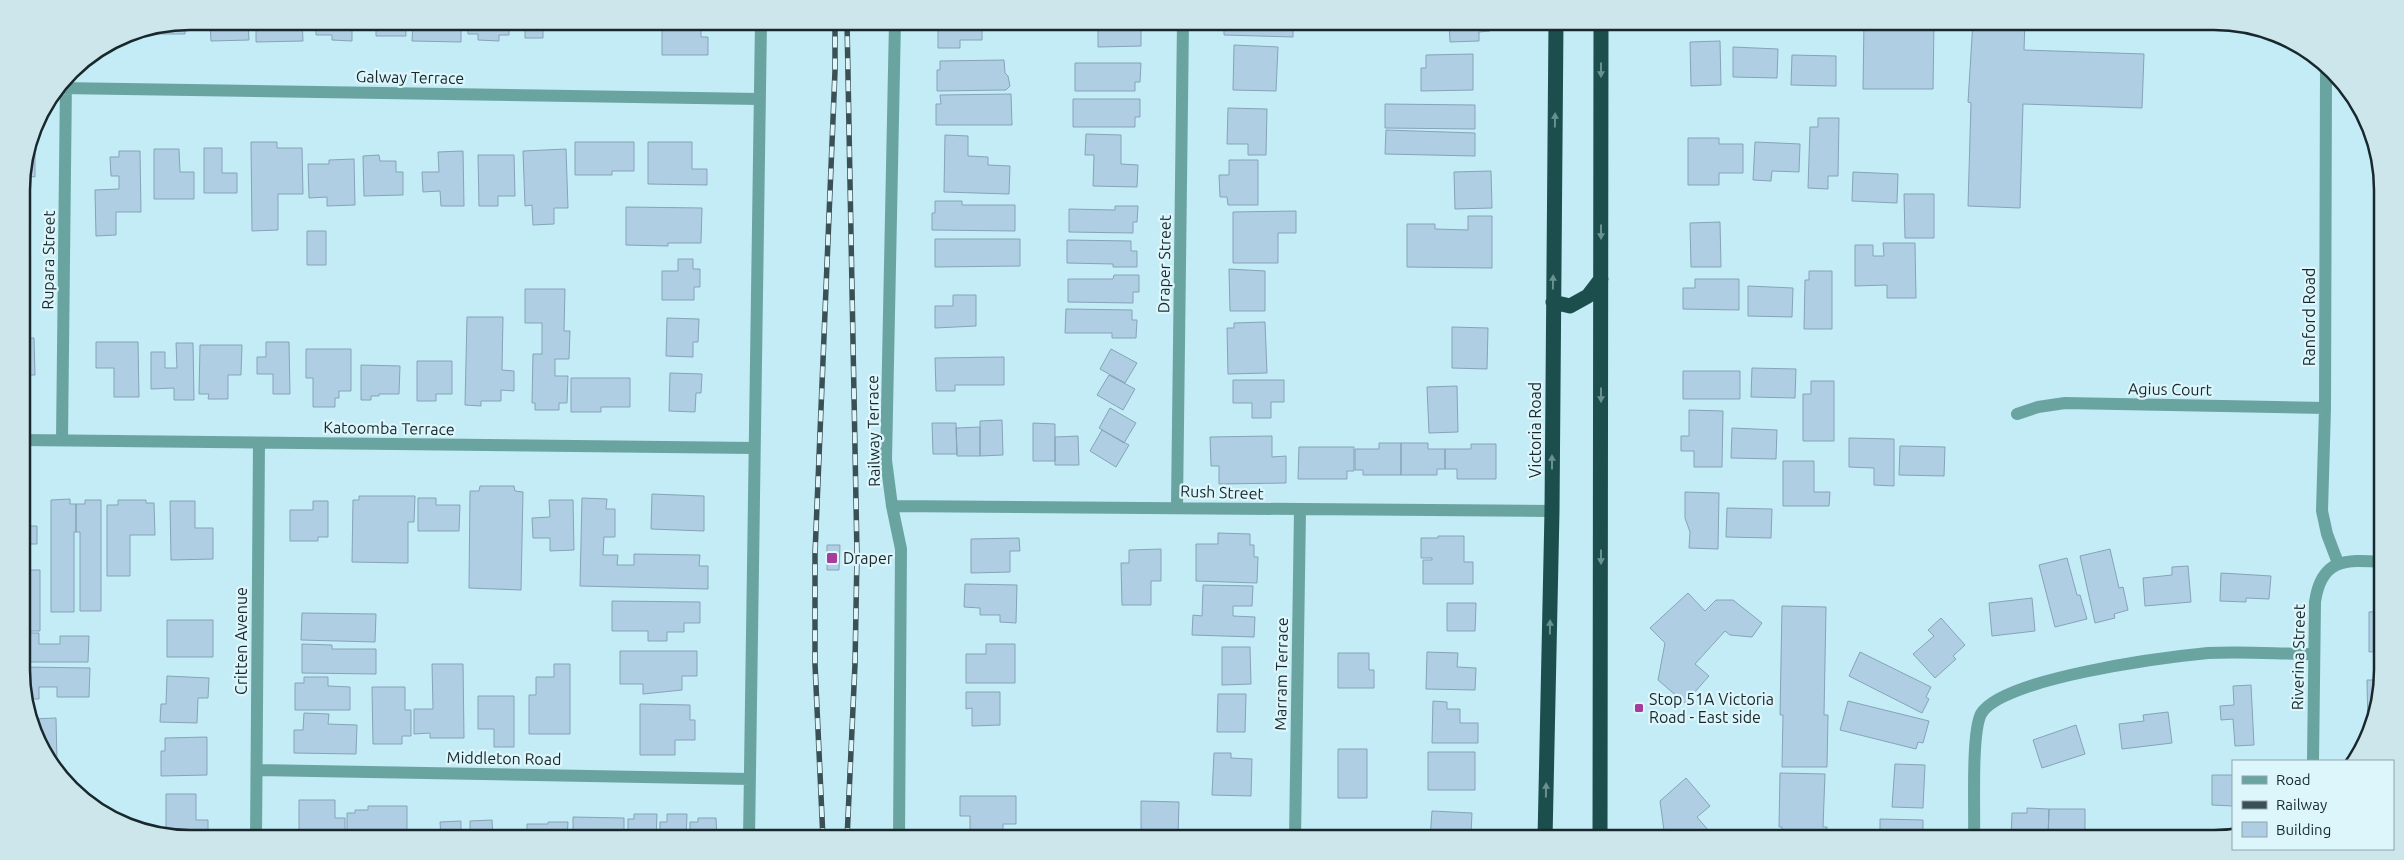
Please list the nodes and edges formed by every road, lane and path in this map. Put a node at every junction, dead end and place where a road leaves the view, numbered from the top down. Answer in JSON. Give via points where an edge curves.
{"nodes":[{"id":1,"x":761,"y":30,"type":"edge"},
{"id":2,"x":895,"y":30,"type":"edge"},
{"id":3,"x":1183,"y":30,"type":"edge"},
{"id":4,"x":1556,"y":30,"type":"edge"},
{"id":5,"x":1601,"y":30,"type":"edge"},
{"id":6,"x":2326,"y":77,"type":"edge"},
{"id":7,"x":69,"y":86,"type":"edge"},
{"id":8,"x":64,"y":92,"type":"edge"},
{"id":9,"x":759,"y":99,"type":"junction"},
{"id":10,"x":1601,"y":279,"type":"junction"},
{"id":11,"x":1553,"y":302,"type":"junction"},
{"id":12,"x":2325,"y":408,"type":"junction"},
{"id":13,"x":2017,"y":414,"type":"dead end"},
{"id":14,"x":30,"y":440,"type":"edge"},
{"id":15,"x":62,"y":440,"type":"junction"},
{"id":16,"x":259,"y":443,"type":"junction"},
{"id":17,"x":754,"y":448,"type":"junction"},
{"id":18,"x":892,"y":506,"type":"junction"},
{"id":19,"x":1177,"y":506,"type":"junction"},
{"id":20,"x":1300,"y":510,"type":"junction"},
{"id":21,"x":1552,"y":511,"type":"junction"},
{"id":22,"x":2374,"y":561,"type":"edge"},
{"id":23,"x":2338,"y":563,"type":"junction"},
{"id":24,"x":2314,"y":654,"type":"junction"},
{"id":25,"x":2313,"y":760,"type":"edge"},
{"id":26,"x":257,"y":770,"type":"junction"},
{"id":27,"x":750,"y":778,"type":"junction"},
{"id":28,"x":256,"y":830,"type":"edge"},
{"id":29,"x":750,"y":830,"type":"edge"},
{"id":30,"x":898,"y":830,"type":"edge"},
{"id":31,"x":1294,"y":830,"type":"edge"},
{"id":32,"x":1545,"y":830,"type":"edge"},
{"id":33,"x":1600,"y":830,"type":"edge"},
{"id":34,"x":1974,"y":830,"type":"edge"}],
"edges":[{"from":1,"to":9,"type":"street"},
{"from":2,"to":18,"type":"street","name":"Railway Terrace","via":[[886,460]]},
{"from":3,"to":19,"type":"street","name":"Draper Street"},
{"from":11,"to":4,"type":"highway","name":"Victoria Road","one_way":true},
{"from":5,"to":10,"type":"highway","one_way":true},
{"from":6,"to":12,"type":"street","name":"Ranford Road"},
{"from":7,"to":9,"type":"street","name":"Galway Terrace"},
{"from":8,"to":15,"type":"street","name":"Rupara Street"},
{"from":9,"to":17,"type":"street"},
{"from":10,"to":11,"type":"highway","via":[[1588,296],[1570,306]]},
{"from":10,"to":33,"type":"highway","one_way":true},
{"from":21,"to":11,"type":"highway","name":"Victoria Road","one_way":true},
{"from":12,"to":13,"type":"street","name":"Agius Court","via":[[2065,403]]},
{"from":12,"to":23,"type":"street","name":"Ranford Road","via":[[2322,511]]},
{"from":14,"to":15,"type":"street","name":"Katoomba Terrace"},
{"from":15,"to":16,"type":"street","name":"Katoomba Terrace"},
{"from":16,"to":17,"type":"street","name":"Katoomba Terrace"},
{"from":16,"to":26,"type":"street","name":"Critten Avenue"},
{"from":17,"to":27,"type":"street"},
{"from":18,"to":19,"type":"street","name":"Rush Street"},
{"from":18,"to":30,"type":"street","name":"Railway Terrace","via":[[901,549]]},
{"from":19,"to":20,"type":"street","name":"Rush Street"},
{"from":20,"to":21,"type":"street","name":"Rush Street"},
{"from":20,"to":31,"type":"street","name":"Marram Terrace"},
{"from":32,"to":21,"type":"highway","name":"Victoria Road","one_way":true},
{"from":22,"to":23,"type":"street"},
{"from":23,"to":24,"type":"street","name":"Riverina Street","via":[[2323,573],[2317,586]]},
{"from":24,"to":25,"type":"street","name":"Riverina Street"},
{"from":24,"to":34,"type":"street","via":[[2209,653],[2119,664],[2013,691],[1993,702],[1981,714],[1976,734]]},
{"from":26,"to":27,"type":"street","name":"Middleton Road"},
{"from":26,"to":28,"type":"street","name":"Critten Avenue"},
{"from":27,"to":29,"type":"street"}]}
